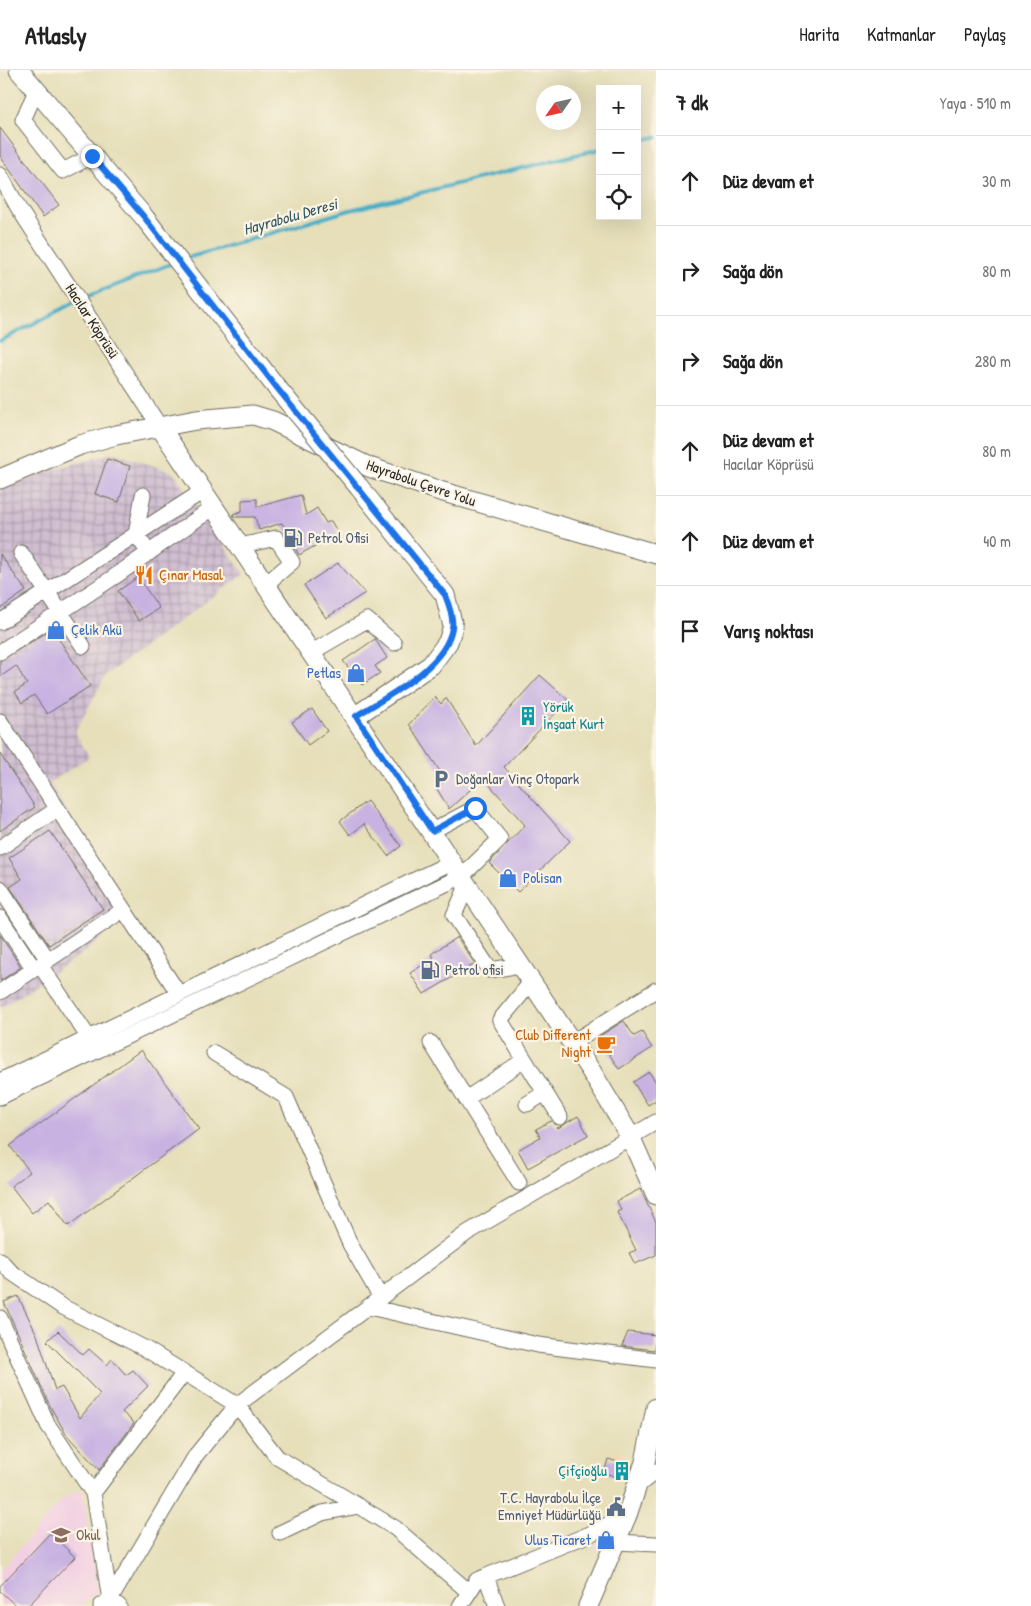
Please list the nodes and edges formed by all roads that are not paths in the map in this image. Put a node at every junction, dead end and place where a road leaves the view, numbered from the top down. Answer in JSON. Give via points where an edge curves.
{"nodes":[{"id":1,"x":18,"y":70,"type":"edge"},
{"id":2,"x":36,"y":91,"type":"junction"},
{"id":3,"x":92,"y":156,"type":"junction"},
{"id":4,"x":0,"y":176,"type":"edge"},
{"id":5,"x":160,"y":427,"type":"junction"},
{"id":6,"x":0,"y":479,"type":"edge"},
{"id":7,"x":203,"y":491,"type":"junction"},
{"id":8,"x":143,"y":495,"type":"dead end"},
{"id":9,"x":214,"y":507,"type":"junction"},
{"id":10,"x":136,"y":534,"type":"junction"},
{"id":11,"x":240,"y":546,"type":"junction"},
{"id":12,"x":21,"y":553,"type":"dead end"},
{"id":13,"x":148,"y":553,"type":"junction"},
{"id":14,"x":656,"y":554,"type":"edge"},
{"id":15,"x":266,"y":584,"type":"junction"},
{"id":16,"x":47,"y":592,"type":"junction"},
{"id":17,"x":60,"y":612,"type":"junction"},
{"id":18,"x":0,"y":622,"type":"edge"},
{"id":19,"x":394,"y":643,"type":"dead end"},
{"id":20,"x":83,"y":646,"type":"dead end"},
{"id":21,"x":0,"y":652,"type":"edge"},
{"id":22,"x":312,"y":652,"type":"junction"},
{"id":23,"x":356,"y":716,"type":"junction"},
{"id":24,"x":0,"y":721,"type":"edge"},
{"id":25,"x":58,"y":809,"type":"junction"},
{"id":26,"x":432,"y":831,"type":"junction"},
{"id":27,"x":0,"y":848,"type":"edge"},
{"id":28,"x":461,"y":874,"type":"junction"},
{"id":29,"x":0,"y":888,"type":"edge"},
{"id":30,"x":123,"y":910,"type":"junction"},
{"id":31,"x":0,"y":918,"type":"edge"},
{"id":32,"x":40,"y":964,"type":"junction"},
{"id":33,"x":521,"y":965,"type":"junction"},
{"id":34,"x":532,"y":981,"type":"junction"},
{"id":35,"x":656,"y":990,"type":"edge"},
{"id":36,"x":0,"y":992,"type":"edge"},
{"id":37,"x":179,"y":994,"type":"junction"},
{"id":38,"x":89,"y":1038,"type":"junction"},
{"id":39,"x":573,"y":1042,"type":"junction"},
{"id":40,"x":431,"y":1043,"type":"dead end"},
{"id":41,"x":214,"y":1053,"type":"dead end"},
{"id":42,"x":524,"y":1060,"type":"junction"},
{"id":43,"x":0,"y":1081,"type":"edge"},
{"id":44,"x":545,"y":1093,"type":"junction"},
{"id":45,"x":0,"y":1098,"type":"edge"},
{"id":46,"x":466,"y":1099,"type":"junction"},
{"id":47,"x":527,"y":1104,"type":"dead end"},
{"id":48,"x":560,"y":1117,"type":"dead end"},
{"id":49,"x":656,"y":1122,"type":"edge"},
{"id":50,"x":630,"y":1136,"type":"junction"},
{"id":51,"x":519,"y":1183,"type":"dead end"},
{"id":52,"x":656,"y":1195,"type":"edge"},
{"id":53,"x":0,"y":1260,"type":"edge"},
{"id":54,"x":381,"y":1298,"type":"junction"},
{"id":55,"x":369,"y":1308,"type":"junction"},
{"id":56,"x":0,"y":1318,"type":"edge"},
{"id":57,"x":656,"y":1360,"type":"edge"},
{"id":58,"x":184,"y":1373,"type":"junction"},
{"id":59,"x":237,"y":1405,"type":"junction"},
{"id":60,"x":656,"y":1408,"type":"edge"},
{"id":61,"x":656,"y":1471,"type":"edge"},
{"id":62,"x":637,"y":1486,"type":"junction"},
{"id":63,"x":93,"y":1493,"type":"junction"},
{"id":64,"x":359,"y":1506,"type":"junction"},
{"id":65,"x":627,"y":1515,"type":"junction"},
{"id":66,"x":280,"y":1533,"type":"dead end"},
{"id":67,"x":616,"y":1542,"type":"junction"},
{"id":68,"x":656,"y":1544,"type":"edge"},
{"id":69,"x":486,"y":1577,"type":"junction"},
{"id":70,"x":469,"y":1592,"type":"junction"},
{"id":71,"x":110,"y":1604,"type":"edge"},
{"id":72,"x":460,"y":1606,"type":"edge"},
{"id":73,"x":497,"y":1606,"type":"edge"},
{"id":74,"x":588,"y":1606,"type":"edge"}],
"edges":[{"from":1,"to":2,"type":"main road"},
{"from":2,"to":3,"type":"main road"},
{"from":2,"to":3,"type":"street","via":[[23,120],[63,171]]},
{"from":3,"to":23,"type":"main road","bridge":true,"via":[[445,595],[453,626],[448,642],[431,665]]},
{"from":4,"to":5,"type":"street","name":"Hacılar Köprüsü"},
{"from":5,"to":6,"type":"main road","name":"Hayrabolu Çevre Yolu","via":[[80,445]]},
{"from":5,"to":7,"type":"main road"},
{"from":5,"to":14,"type":"main road","name":"Hayrabolu Çevre Yolu","via":[[253,415],[273,421],[369,467]]},
{"from":7,"to":9,"type":"main road"},
{"from":7,"to":10,"type":"street"},
{"from":8,"to":10,"type":"street"},
{"from":9,"to":11,"type":"main road"},
{"from":9,"to":13,"type":"street"},
{"from":10,"to":13,"type":"street"},
{"from":10,"to":16,"type":"street"},
{"from":11,"to":15,"type":"main road"},
{"from":11,"to":15,"type":"street","via":[[276,538],[292,562]]},
{"from":12,"to":16,"type":"street"},
{"from":13,"to":17,"type":"street"},
{"from":15,"to":22,"type":"main road"},
{"from":16,"to":17,"type":"street"},
{"from":16,"to":18,"type":"street"},
{"from":17,"to":20,"type":"street"},
{"from":17,"to":21,"type":"street"},
{"from":19,"to":22,"type":"street","via":[[367,620]]},
{"from":22,"to":23,"type":"main road"},
{"from":23,"to":26,"type":"main road"},
{"from":24,"to":25,"type":"street"},
{"from":25,"to":27,"type":"street"},
{"from":25,"to":30,"type":"street"},
{"from":26,"to":28,"type":"main road"},
{"from":26,"to":28,"type":"street","via":[[475,808],[500,840]]},
{"from":28,"to":33,"type":"main road"},
{"from":28,"to":33,"type":"street","via":[[454,915],[490,970]]},
{"from":28,"to":37,"type":"street"},
{"from":28,"to":45,"type":"street"},
{"from":29,"to":32,"type":"street"},
{"from":30,"to":32,"type":"street"},
{"from":30,"to":37,"type":"street"},
{"from":31,"to":32,"type":"street"},
{"from":32,"to":36,"type":"street"},
{"from":32,"to":38,"type":"street"},
{"from":33,"to":34,"type":"main road"},
{"from":34,"to":39,"type":"main road"},
{"from":34,"to":42,"type":"street","via":[[500,1020]]},
{"from":35,"to":39,"type":"street"},
{"from":37,"to":38,"type":"street"},
{"from":38,"to":43,"type":"street"},
{"from":39,"to":50,"type":"main road"},
{"from":40,"to":46,"type":"street"},
{"from":41,"to":54,"type":"street","via":[[286,1097],[350,1244]]},
{"from":42,"to":44,"type":"street"},
{"from":42,"to":46,"type":"street"},
{"from":44,"to":47,"type":"street"},
{"from":44,"to":48,"type":"street"},
{"from":46,"to":51,"type":"street"},
{"from":49,"to":50,"type":"street"},
{"from":50,"to":52,"type":"main road"},
{"from":50,"to":54,"type":"street","via":[[467,1233]]},
{"from":53,"to":58,"type":"street","via":[[11,1272],[61,1306],[144,1348]]},
{"from":54,"to":55,"type":"street"},
{"from":55,"to":57,"type":"street","via":[[538,1344]]},
{"from":55,"to":59,"type":"street"},
{"from":56,"to":63,"type":"street","via":[[48,1425]]},
{"from":58,"to":59,"type":"street"},
{"from":58,"to":63,"type":"street"},
{"from":59,"to":64,"type":"street","via":[[277,1457]]},
{"from":59,"to":71,"type":"street","via":[[196,1454]]},
{"from":60,"to":62,"type":"main road"},
{"from":61,"to":62,"type":"street"},
{"from":62,"to":65,"type":"main road"},
{"from":63,"to":71,"type":"street"},
{"from":64,"to":66,"type":"street","via":[[322,1513]]},
{"from":64,"to":70,"type":"street","via":[[395,1528]]},
{"from":65,"to":67,"type":"main road"},
{"from":65,"to":69,"type":"street"},
{"from":67,"to":68,"type":"street"},
{"from":67,"to":74,"type":"main road"},
{"from":69,"to":70,"type":"street","via":[[477,1580]]},
{"from":69,"to":73,"type":"street"},
{"from":70,"to":72,"type":"street"}]}
